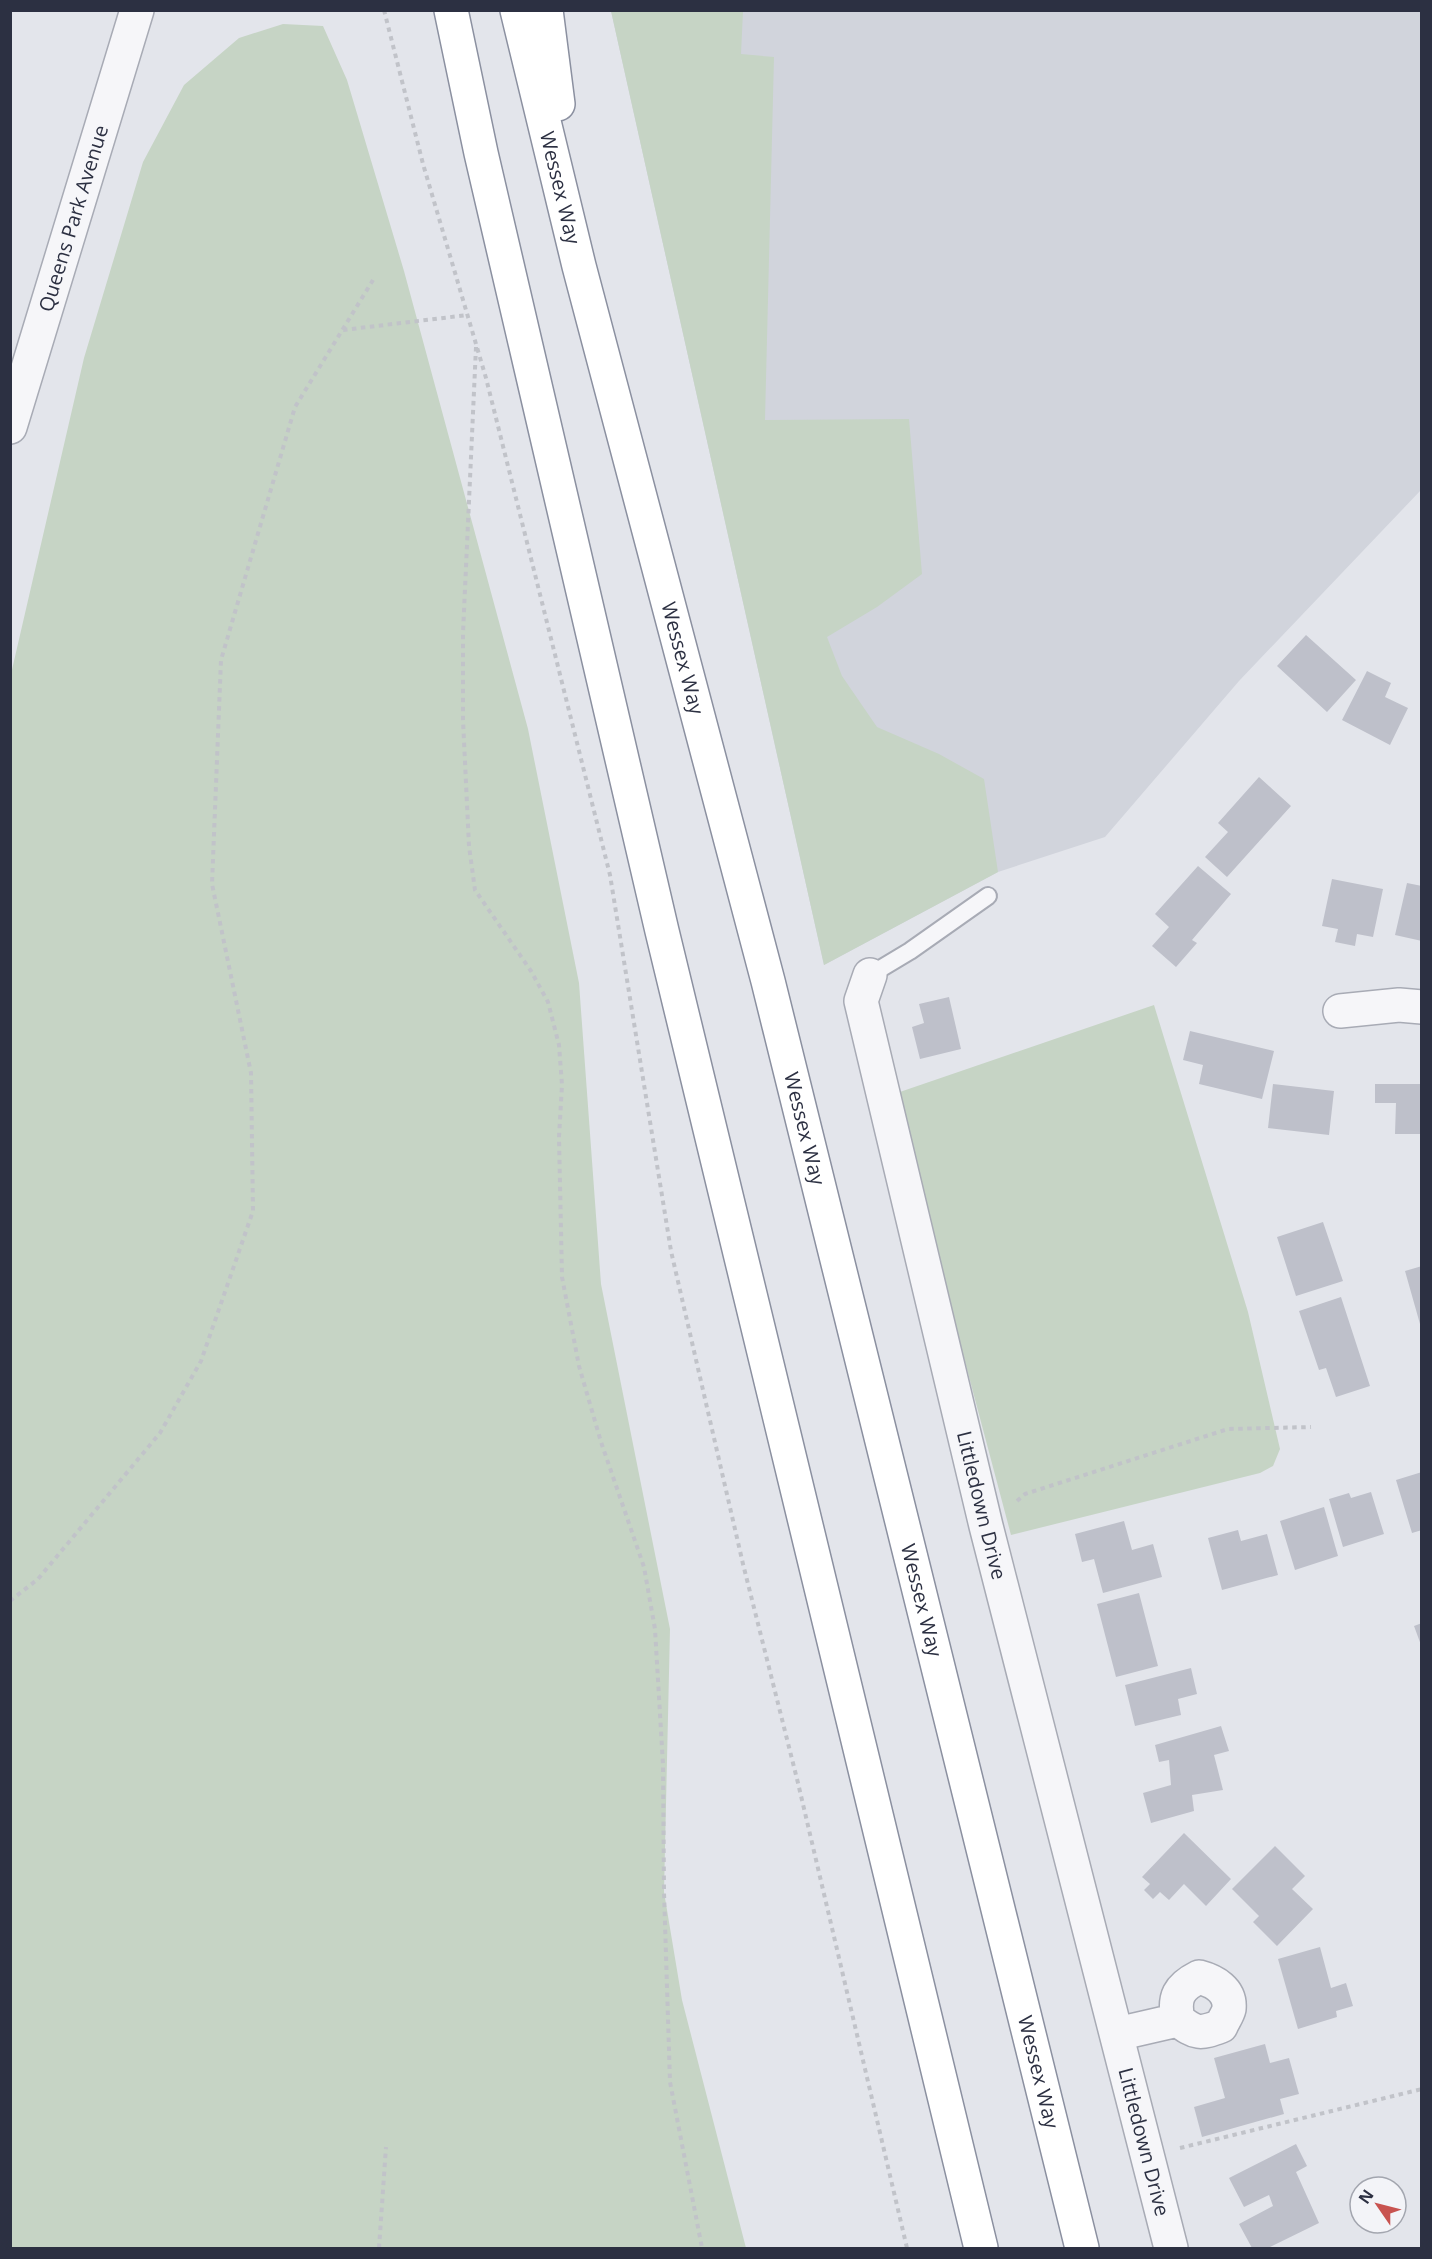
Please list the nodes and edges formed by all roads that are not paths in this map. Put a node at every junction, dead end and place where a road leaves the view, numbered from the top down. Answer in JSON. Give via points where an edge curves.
{"nodes":[{"id":1,"x":137,"y":10,"type":"edge"},
{"id":2,"x":436,"y":10,"type":"edge"},
{"id":3,"x":451,"y":10,"type":"edge"},
{"id":4,"x":517,"y":10,"type":"edge"},
{"id":5,"x":546,"y":10,"type":"edge"},
{"id":6,"x":481,"y":153,"type":"junction"},
{"id":7,"x":579,"y":266,"type":"junction"},
{"id":8,"x":10,"y":427,"type":"edge"},
{"id":9,"x":988,"y":896,"type":"dead end"},
{"id":10,"x":870,"y":975,"type":"joint"},
{"id":11,"x":1422,"y":1007,"type":"edge"},
{"id":12,"x":1340,"y":1011,"type":"dead end"},
{"id":13,"x":1178,"y":2020,"type":"dead end"},
{"id":14,"x":1117,"y":2034,"type":"junction"},
{"id":15,"x":981,"y":2248,"type":"edge"},
{"id":16,"x":1082,"y":2248,"type":"edge"},
{"id":17,"x":1171,"y":2248,"type":"edge"}],
"edges":[{"from":1,"to":8,"type":"street","name":"Queens Park Avenue"},
{"from":2,"to":6,"type":"highway"},
{"from":3,"to":6,"type":"highway"},
{"from":4,"to":7,"type":"highway","name":"Wessex Way"},
{"from":5,"to":7,"type":"highway"},
{"from":6,"to":15,"type":"highway","via":[[667,954]]},
{"from":7,"to":16,"type":"highway","name":"Wessex Way","via":[[768,981]]},
{"from":9,"to":10,"type":"lane"},
{"from":10,"to":14,"type":"street","name":"Littledown Drive","via":[[861,1001],[986,1526]]},
{"from":11,"to":12,"type":"street","via":[[1400,1005]]},
{"from":13,"to":14,"type":"street"},
{"from":14,"to":17,"type":"street","name":"Littledown Drive"}]}
